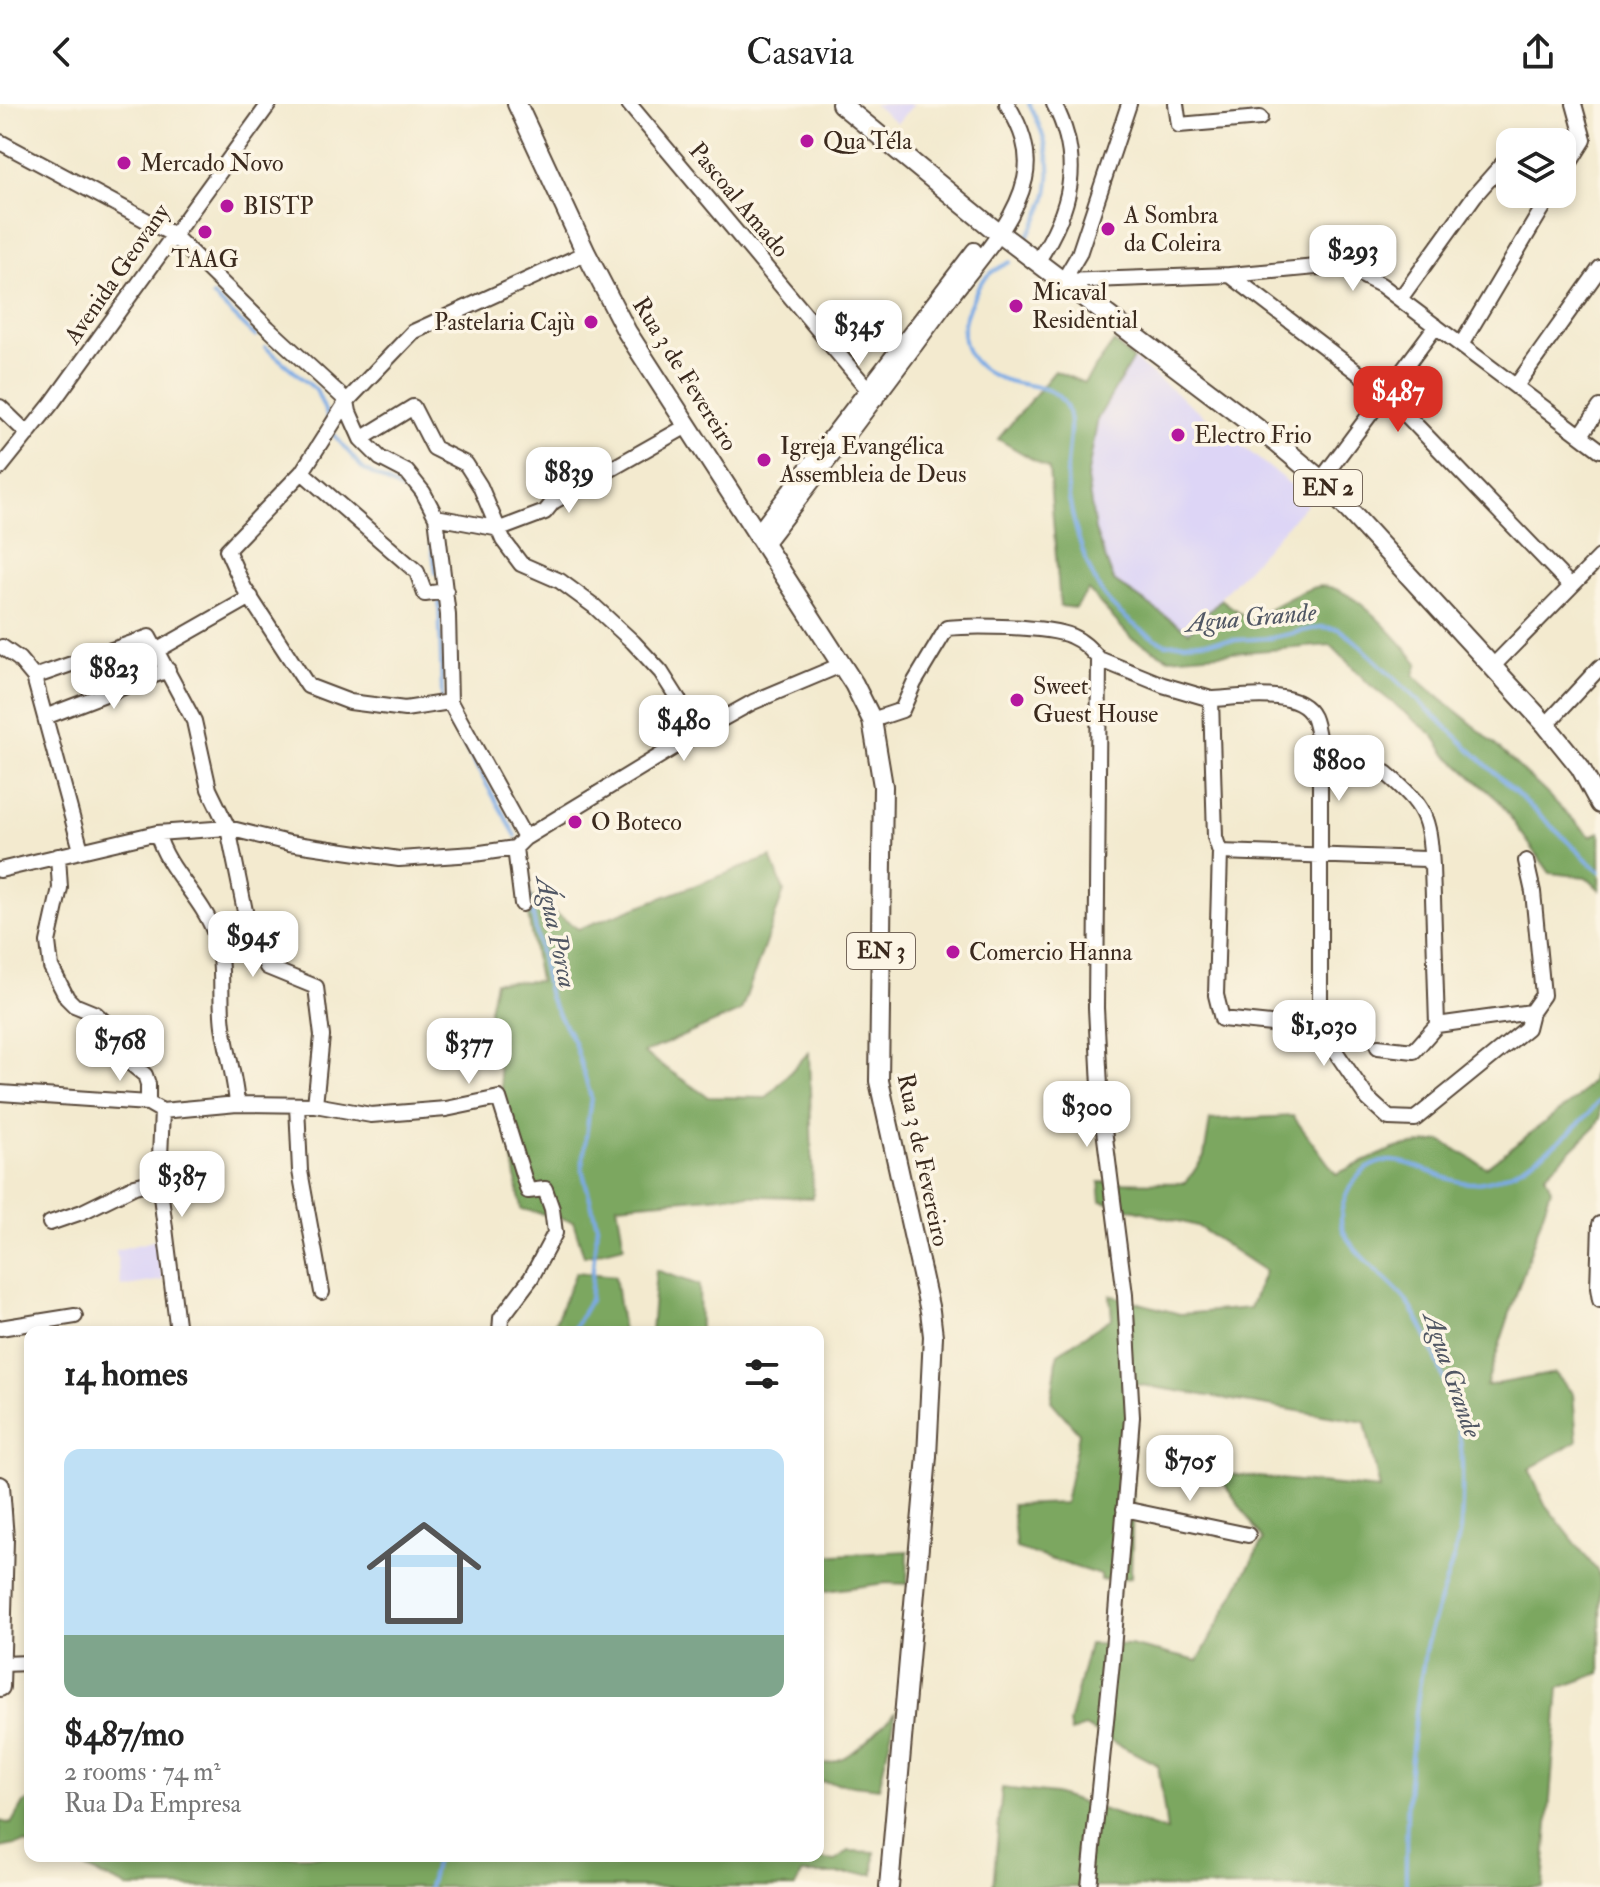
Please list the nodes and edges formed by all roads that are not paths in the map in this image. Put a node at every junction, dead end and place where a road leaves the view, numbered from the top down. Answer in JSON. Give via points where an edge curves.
{"nodes":[{"id":1,"x":269,"y":104,"type":"edge"},
{"id":2,"x":517,"y":104,"type":"edge"},
{"id":3,"x":629,"y":104,"type":"edge"},
{"id":4,"x":841,"y":104,"type":"edge"},
{"id":5,"x":1007,"y":104,"type":"edge"},
{"id":6,"x":1054,"y":104,"type":"edge"},
{"id":7,"x":1129,"y":104,"type":"edge"},
{"id":8,"x":1176,"y":104,"type":"edge"},
{"id":9,"x":1574,"y":104,"type":"edge"},
{"id":10,"x":1260,"y":118,"type":"dead end"},
{"id":11,"x":0,"y":142,"type":"edge"},
{"id":12,"x":1576,"y":153,"type":"edge"},
{"id":13,"x":1496,"y":171,"type":"edge"},
{"id":14,"x":1543,"y":208,"type":"edge"},
{"id":15,"x":994,"y":230,"type":"junction"},
{"id":16,"x":172,"y":234,"type":"junction"},
{"id":17,"x":586,"y":253,"type":"junction"},
{"id":18,"x":1037,"y":262,"type":"junction"},
{"id":19,"x":1600,"y":268,"type":"edge"},
{"id":20,"x":1230,"y":275,"type":"junction"},
{"id":21,"x":1063,"y":281,"type":"junction"},
{"id":22,"x":1400,"y":299,"type":"junction"},
{"id":23,"x":1436,"y":326,"type":"junction"},
{"id":24,"x":1461,"y":345,"type":"junction"},
{"id":25,"x":1516,"y":386,"type":"junction"},
{"id":26,"x":872,"y":394,"type":"junction"},
{"id":27,"x":1386,"y":394,"type":"junction"},
{"id":28,"x":347,"y":401,"type":"junction"},
{"id":29,"x":0,"y":407,"type":"edge"},
{"id":30,"x":1600,"y":407,"type":"edge"},
{"id":31,"x":687,"y":426,"type":"junction"},
{"id":32,"x":28,"y":434,"type":"junction"},
{"id":33,"x":1581,"y":435,"type":"junction"},
{"id":34,"x":361,"y":439,"type":"junction"},
{"id":35,"x":1600,"y":450,"type":"edge"},
{"id":36,"x":0,"y":468,"type":"edge"},
{"id":37,"x":302,"y":472,"type":"junction"},
{"id":38,"x":1321,"y":480,"type":"junction"},
{"id":39,"x":436,"y":517,"type":"junction"},
{"id":40,"x":500,"y":529,"type":"junction"},
{"id":41,"x":761,"y":539,"type":"junction"},
{"id":42,"x":1600,"y":557,"type":"edge"},
{"id":43,"x":1571,"y":586,"type":"junction"},
{"id":44,"x":446,"y":591,"type":"junction"},
{"id":45,"x":251,"y":597,"type":"junction"},
{"id":46,"x":2,"y":647,"type":"edge"},
{"id":47,"x":156,"y":651,"type":"junction"},
{"id":48,"x":1099,"y":659,"type":"junction"},
{"id":49,"x":841,"y":665,"type":"junction"},
{"id":50,"x":1493,"y":666,"type":"junction"},
{"id":51,"x":1600,"y":667,"type":"edge"},
{"id":52,"x":168,"y":670,"type":"junction"},
{"id":53,"x":34,"y":677,"type":"junction"},
{"id":54,"x":1211,"y":699,"type":"junction"},
{"id":55,"x":450,"y":702,"type":"junction"},
{"id":56,"x":45,"y":717,"type":"junction"},
{"id":57,"x":872,"y":720,"type":"junction"},
{"id":58,"x":1546,"y":725,"type":"junction"},
{"id":59,"x":699,"y":732,"type":"junction"},
{"id":60,"x":1386,"y":773,"type":"dead end"},
{"id":61,"x":1600,"y":804,"type":"edge"},
{"id":62,"x":228,"y":828,"type":"junction"},
{"id":63,"x":157,"y":833,"type":"junction"},
{"id":64,"x":520,"y":843,"type":"junction"},
{"id":65,"x":81,"y":850,"type":"junction"},
{"id":66,"x":1220,"y":852,"type":"junction"},
{"id":67,"x":58,"y":856,"type":"junction"},
{"id":68,"x":1321,"y":856,"type":"junction"},
{"id":69,"x":1526,"y":861,"type":"dead end"},
{"id":70,"x":1432,"y":866,"type":"junction"},
{"id":71,"x":0,"y":870,"type":"edge"},
{"id":72,"x":522,"y":904,"type":"dead end"},
{"id":73,"x":1531,"y":1012,"type":"junction"},
{"id":74,"x":1437,"y":1025,"type":"junction"},
{"id":75,"x":1320,"y":1029,"type":"junction"},
{"id":76,"x":1378,"y":1047,"type":"dead end"},
{"id":77,"x":0,"y":1093,"type":"edge"},
{"id":78,"x":148,"y":1103,"type":"junction"},
{"id":79,"x":237,"y":1104,"type":"junction"},
{"id":80,"x":297,"y":1105,"type":"junction"},
{"id":81,"x":315,"y":1105,"type":"junction"},
{"id":82,"x":162,"y":1111,"type":"junction"},
{"id":83,"x":159,"y":1180,"type":"junction"},
{"id":84,"x":50,"y":1223,"type":"dead end"},
{"id":85,"x":1600,"y":1224,"type":"edge"},
{"id":86,"x":322,"y":1292,"type":"dead end"},
{"id":87,"x":1600,"y":1300,"type":"edge"},
{"id":88,"x":75,"y":1316,"type":"dead end"},
{"id":89,"x":177,"y":1326,"type":"edge"},
{"id":90,"x":500,"y":1326,"type":"edge"},
{"id":91,"x":0,"y":1328,"type":"edge"},
{"id":92,"x":0,"y":1486,"type":"edge"},
{"id":93,"x":1124,"y":1509,"type":"junction"},
{"id":94,"x":1248,"y":1535,"type":"dead end"},
{"id":95,"x":24,"y":1663,"type":"edge"},
{"id":96,"x":2,"y":1664,"type":"junction"},
{"id":97,"x":0,"y":1687,"type":"edge"},
{"id":98,"x":889,"y":1887,"type":"edge"},
{"id":99,"x":1089,"y":1887,"type":"edge"}],
"edges":[{"from":1,"to":16,"type":"street","name":"Avenida Geovany"},
{"from":2,"to":17,"type":"main road","name":"Rua 3 de Fevereiro","number":"EN 3"},
{"from":3,"to":26,"type":"street","name":"Pascoal Amado"},
{"from":4,"to":15,"type":"main road"},
{"from":5,"to":15,"type":"street","via":[[1027,149],[1025,179],[1010,216]]},
{"from":6,"to":18,"type":"street","via":[[1069,148],[1071,180],[1063,217]]},
{"from":7,"to":21,"type":"street","via":[[1079,254]]},
{"from":8,"to":10,"type":"street","via":[[1179,125]]},
{"from":9,"to":12,"type":"street","via":[[1584,140]]},
{"from":11,"to":16,"type":"street"},
{"from":13,"to":22,"type":"street"},
{"from":14,"to":24,"type":"street"},
{"from":15,"to":18,"type":"main road","number":"EN 2"},
{"from":15,"to":26,"type":"street"},
{"from":16,"to":28,"type":"street"},
{"from":16,"to":32,"type":"street","name":"Avenida Geovany"},
{"from":17,"to":28,"type":"street","via":[[413,332]]},
{"from":17,"to":31,"type":"main road","name":"Rua 3 de Fevereiro","number":"EN 3","via":[[627,332]]},
{"from":18,"to":21,"type":"main road","number":"EN 2"},
{"from":19,"to":25,"type":"street"},
{"from":20,"to":21,"type":"street"},
{"from":20,"to":22,"type":"street","via":[[1316,267],[1351,270]]},
{"from":20,"to":27,"type":"street"},
{"from":21,"to":38,"type":"main road","number":"EN 2"},
{"from":22,"to":23,"type":"street"},
{"from":23,"to":24,"type":"street"},
{"from":23,"to":27,"type":"street"},
{"from":24,"to":25,"type":"street"},
{"from":25,"to":33,"type":"street"},
{"from":26,"to":41,"type":"street"},
{"from":27,"to":38,"type":"street"},
{"from":27,"to":43,"type":"street"},
{"from":28,"to":34,"type":"street"},
{"from":28,"to":37,"type":"street"},
{"from":29,"to":32,"type":"street"},
{"from":30,"to":33,"type":"street"},
{"from":31,"to":40,"type":"street","via":[[553,502],[545,512]]},
{"from":31,"to":41,"type":"main road","name":"Rua 3 de Fevereiro","number":"EN 3"},
{"from":32,"to":36,"type":"street","name":"Avenida Geovany"},
{"from":33,"to":35,"type":"street"},
{"from":34,"to":39,"type":"street","via":[[380,458],[407,472]]},
{"from":34,"to":40,"type":"street","via":[[413,407],[434,448],[466,464]]},
{"from":37,"to":44,"type":"street","via":[[417,572],[425,594]]},
{"from":37,"to":45,"type":"street","via":[[227,550]]},
{"from":38,"to":50,"type":"main road","number":"EN 2"},
{"from":39,"to":40,"type":"street"},
{"from":39,"to":44,"type":"street"},
{"from":40,"to":59,"type":"street","via":[[521,564],[560,581],[633,642],[661,672]]},
{"from":41,"to":49,"type":"main road","name":"Rua 3 de Fevereiro","number":"EN 3"},
{"from":42,"to":43,"type":"street"},
{"from":43,"to":50,"type":"street"},
{"from":44,"to":55,"type":"street"},
{"from":45,"to":47,"type":"street"},
{"from":45,"to":55,"type":"street","via":[[308,686],[350,702],[405,709]]},
{"from":46,"to":53,"type":"street"},
{"from":47,"to":52,"type":"street"},
{"from":47,"to":53,"type":"street","via":[[149,637]]},
{"from":48,"to":54,"type":"street"},
{"from":48,"to":57,"type":"street","via":[[1067,634],[973,625],[947,628],[902,710]]},
{"from":48,"to":93,"type":"street","via":[[1096,1008],[1132,1417]]},
{"from":49,"to":57,"type":"main road","name":"Rua 3 de Fevereiro","number":"EN 3"},
{"from":49,"to":59,"type":"street","via":[[753,702]]},
{"from":50,"to":58,"type":"main road","number":"EN 2"},
{"from":51,"to":58,"type":"street"},
{"from":52,"to":56,"type":"street"},
{"from":52,"to":62,"type":"street","via":[[194,721],[209,789]]},
{"from":53,"to":56,"type":"street"},
{"from":54,"to":66,"type":"street","via":[[1215,837]]},
{"from":54,"to":68,"type":"street","via":[[1296,700],[1312,716],[1320,749]]},
{"from":55,"to":64,"type":"street"},
{"from":56,"to":65,"type":"street"},
{"from":57,"to":98,"type":"main road","name":"Rua 3 de Fevereiro","number":"EN 3","via":[[883,786],[879,1081],[930,1311],[933,1356]]},
{"from":58,"to":61,"type":"main road","number":"EN 2","via":[[1580,767]]},
{"from":59,"to":64,"type":"street"},
{"from":60,"to":70,"type":"street","via":[[1410,794],[1429,824]]},
{"from":62,"to":63,"type":"street"},
{"from":62,"to":64,"type":"street","via":[[399,859],[474,854]]},
{"from":62,"to":81,"type":"street","via":[[246,916],[267,967],[316,987],[322,1036]]},
{"from":63,"to":65,"type":"street"},
{"from":63,"to":79,"type":"street","via":[[164,855],[216,937]]},
{"from":64,"to":72,"type":"street"},
{"from":65,"to":67,"type":"street"},
{"from":66,"to":68,"type":"street"},
{"from":66,"to":75,"type":"street","via":[[1216,995],[1222,1019]]},
{"from":67,"to":71,"type":"street"},
{"from":67,"to":78,"type":"street","via":[[60,888],[48,942],[51,967],[67,998],[111,1028],[124,1058],[145,1075]]},
{"from":68,"to":70,"type":"street","via":[[1426,859]]},
{"from":68,"to":75,"type":"street"},
{"from":69,"to":73,"type":"street","via":[[1543,995]]},
{"from":70,"to":74,"type":"street"},
{"from":73,"to":74,"type":"street"},
{"from":73,"to":75,"type":"street","via":[[1527,1028],[1415,1119],[1389,1118],[1368,1099]]},
{"from":74,"to":76,"type":"street","via":[[1414,1051]]},
{"from":77,"to":78,"type":"street"},
{"from":78,"to":82,"type":"street"},
{"from":79,"to":80,"type":"street"},
{"from":79,"to":82,"type":"street"},
{"from":80,"to":81,"type":"street"},
{"from":80,"to":86,"type":"street","via":[[300,1171]]},
{"from":81,"to":90,"type":"street","via":[[371,1115],[499,1098],[528,1191],[545,1189],[555,1233]]},
{"from":82,"to":83,"type":"street"},
{"from":83,"to":84,"type":"street"},
{"from":83,"to":89,"type":"street"},
{"from":85,"to":87,"type":"street"},
{"from":88,"to":91,"type":"street"},
{"from":92,"to":96,"type":"main road"},
{"from":93,"to":94,"type":"street"},
{"from":93,"to":99,"type":"street"},
{"from":95,"to":96,"type":"street"},
{"from":96,"to":97,"type":"main road"}]}
